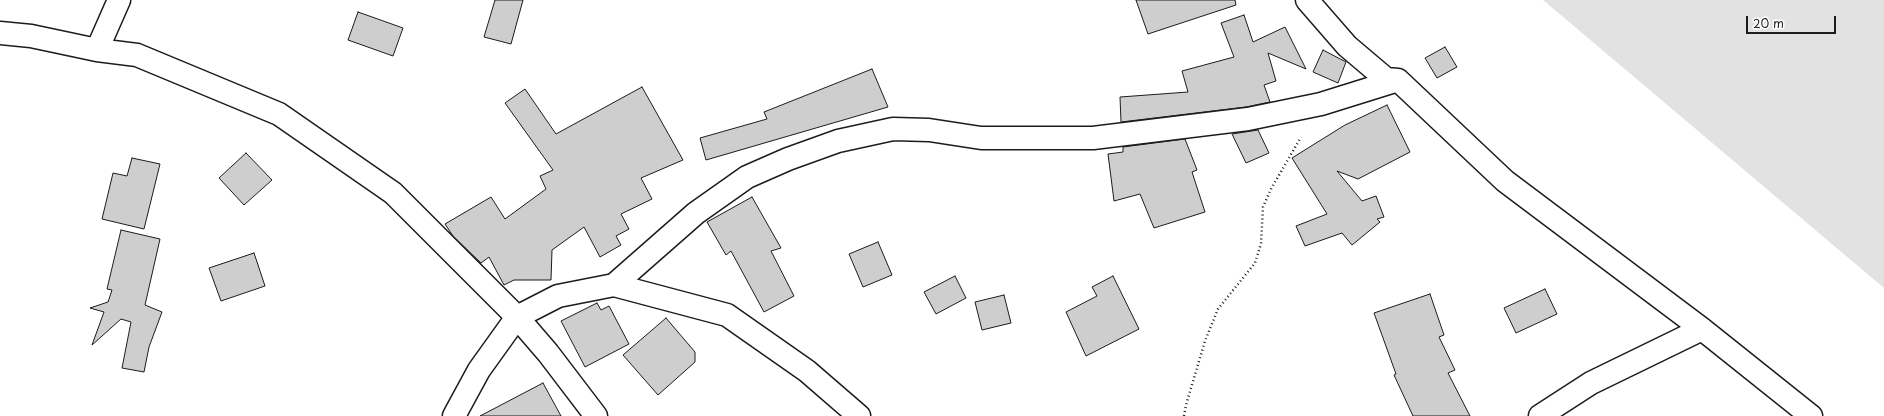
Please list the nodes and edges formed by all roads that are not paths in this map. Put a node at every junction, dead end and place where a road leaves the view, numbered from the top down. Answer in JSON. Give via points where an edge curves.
{"nodes":[{"id":1,"x":119,"y":0,"type":"edge"},
{"id":2,"x":1307,"y":0,"type":"edge"},
{"id":3,"x":0,"y":33,"type":"edge"},
{"id":4,"x":97,"y":50,"type":"junction"},
{"id":5,"x":1398,"y":80,"type":"junction"},
{"id":6,"x":614,"y":285,"type":"junction"},
{"id":7,"x":517,"y":317,"type":"junction"},
{"id":8,"x":1702,"y":330,"type":"junction"},
{"id":9,"x":454,"y":416,"type":"edge"},
{"id":10,"x":596,"y":416,"type":"edge"},
{"id":11,"x":859,"y":416,"type":"edge"},
{"id":12,"x":1540,"y":416,"type":"edge"},
{"id":13,"x":1811,"y":416,"type":"edge"}],
"edges":[{"from":1,"to":4,"type":"street"},
{"from":2,"to":5,"type":"street","via":[[1347,46],[1386,79]]},
{"from":3,"to":4,"type":"street","via":[[31,36]]},
{"from":4,"to":7,"type":"street","via":[[137,55],[279,114],[393,193]]},
{"from":5,"to":6,"type":"street","via":[[1321,104],[1248,119],[1093,138],[981,138],[929,130],[893,129],[838,141],[747,177],[696,213]]},
{"from":5,"to":8,"type":"street","via":[[1505,181]]},
{"from":6,"to":7,"type":"street","via":[[558,296]]},
{"from":6,"to":11,"type":"street","via":[[727,315],[807,371]]},
{"from":7,"to":9,"type":"street","via":[[479,370]]},
{"from":7,"to":10,"type":"street"},
{"from":8,"to":12,"type":"street","via":[[1590,383]]},
{"from":8,"to":13,"type":"street"}]}
